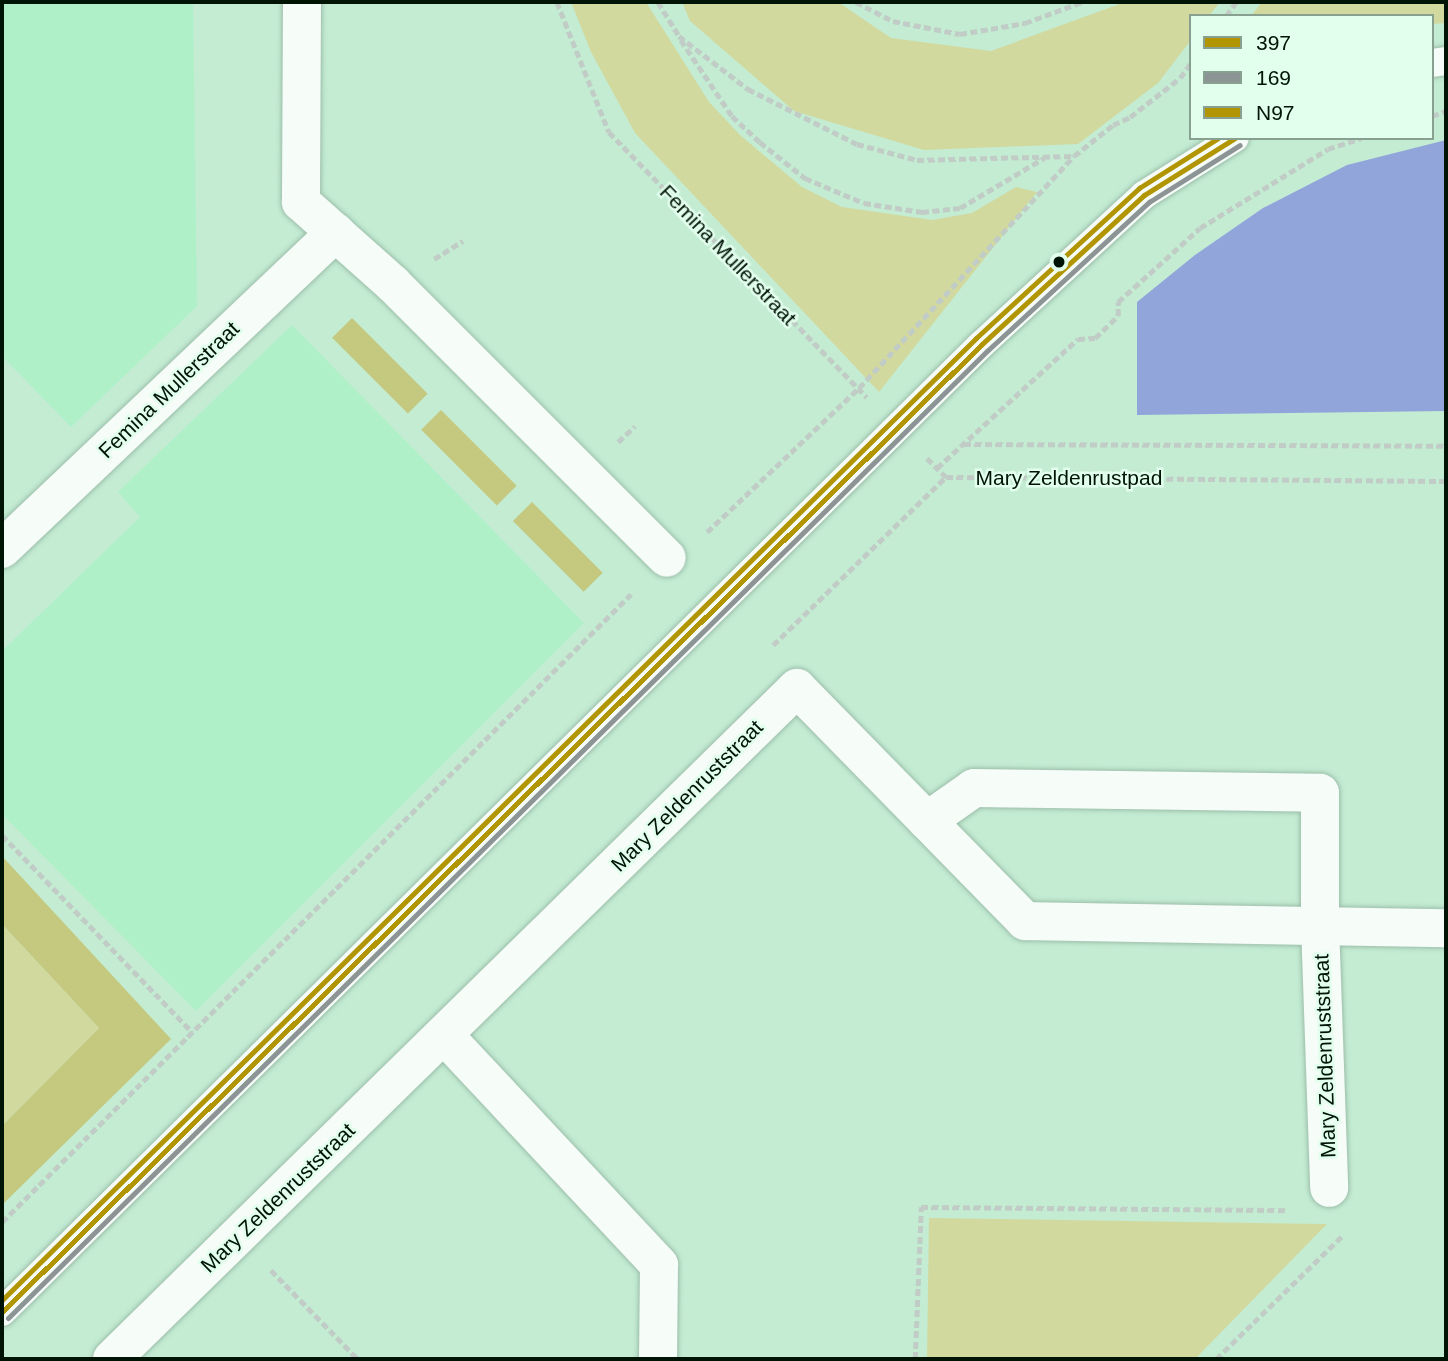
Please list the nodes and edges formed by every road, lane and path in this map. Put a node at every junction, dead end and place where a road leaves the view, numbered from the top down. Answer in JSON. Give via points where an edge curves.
{"nodes":[{"id":1,"x":302,"y":2,"type":"edge"},
{"id":2,"x":557,"y":2,"type":"edge"},
{"id":3,"x":658,"y":2,"type":"edge"},
{"id":4,"x":856,"y":2,"type":"edge"},
{"id":5,"x":1082,"y":2,"type":"edge"},
{"id":6,"x":679,"y":36,"type":"junction"},
{"id":7,"x":1189,"y":66,"type":"edge"},
{"id":8,"x":1232,"y":140,"type":"edge"},
{"id":9,"x":1356,"y":140,"type":"edge"},
{"id":10,"x":1074,"y":156,"type":"junction"},
{"id":11,"x":1045,"y":157,"type":"junction"},
{"id":12,"x":336,"y":232,"type":"junction"},
{"id":13,"x":859,"y":388,"type":"junction"},
{"id":14,"x":898,"y":429,"type":"junction"},
{"id":15,"x":962,"y":444,"type":"junction"},
{"id":16,"x":1446,"y":446,"type":"edge"},
{"id":17,"x":937,"y":468,"type":"junction"},
{"id":18,"x":946,"y":477,"type":"junction"},
{"id":19,"x":1446,"y":481,"type":"edge"},
{"id":20,"x":2,"y":549,"type":"edge"},
{"id":21,"x":667,"y":558,"type":"junction"},
{"id":22,"x":763,"y":654,"type":"dead end"},
{"id":23,"x":927,"y":821,"type":"junction"},
{"id":24,"x":2,"y":835,"type":"edge"},
{"id":25,"x":1320,"y":924,"type":"junction"},
{"id":26,"x":1446,"y":928,"type":"edge"},
{"id":27,"x":192,"y":1032,"type":"junction"},
{"id":28,"x":444,"y":1035,"type":"junction"},
{"id":29,"x":1329,"y":1188,"type":"dead end"},
{"id":30,"x":1289,"y":1210,"type":"dead end"},
{"id":31,"x":2,"y":1222,"type":"edge"},
{"id":32,"x":1345,"y":1233,"type":"dead end"},
{"id":33,"x":239,"y":1237,"type":"junction"},
{"id":34,"x":2,"y":1312,"type":"edge"},
{"id":35,"x":112,"y":1359,"type":"edge"},
{"id":36,"x":358,"y":1359,"type":"edge"},
{"id":37,"x":658,"y":1359,"type":"edge"},
{"id":38,"x":915,"y":1359,"type":"edge"},
{"id":39,"x":1216,"y":1359,"type":"edge"}],
"edges":[{"from":1,"to":12,"type":"street","via":[[301,202]]},
{"from":2,"to":13,"type":"path","name":"Femina Mullerstraat","via":[[609,132]]},
{"from":3,"to":6,"type":"path"},
{"from":4,"to":5,"type":"path","via":[[893,21],[960,34],[1026,23]]},
{"from":6,"to":11,"type":"path","via":[[748,89],[857,144],[917,160]]},
{"from":6,"to":11,"type":"path","via":[[732,116],[760,142],[805,178],[864,203],[922,212],[960,208]]},
{"from":7,"to":10,"type":"path","via":[[1140,110]]},
{"from":8,"to":14,"type":"lane","via":[[1144,195],[982,344]]},
{"from":9,"to":15,"type":"path","via":[[1328,149],[1200,228],[1118,302],[1118,316],[1095,338],[1078,339]]},
{"from":10,"to":11,"type":"path"},
{"from":10,"to":13,"type":"path"},
{"from":12,"to":20,"type":"street","name":"Femina Mullerstraat"},
{"from":12,"to":21,"type":"street","via":[[394,284]]},
{"from":13,"to":14,"type":"path","name":"Femina Mullerstraat"},
{"from":13,"to":21,"type":"path","via":[[687,550]]},
{"from":14,"to":17,"type":"path","name":"Femina Mullerstraat"},
{"from":14,"to":34,"type":"lane"},
{"from":15,"to":16,"type":"path"},
{"from":15,"to":17,"type":"path"},
{"from":17,"to":18,"type":"path","name":"Femina Mullerstraat"},
{"from":18,"to":19,"type":"path","name":"Mary Zeldenrustpad"},
{"from":18,"to":22,"type":"path","name":"Mary Zeldenrustpad"},
{"from":21,"to":27,"type":"path"},
{"from":23,"to":25,"type":"street","name":"Mary Zeldenruststraat","via":[[1025,922]]},
{"from":23,"to":25,"type":"street","name":"Mary Zeldenruststraat","via":[[974,788],[1320,793]]},
{"from":23,"to":28,"type":"street","name":"Mary Zeldenruststraat","via":[[797,688]]},
{"from":24,"to":27,"type":"path"},
{"from":25,"to":26,"type":"street","name":"Mary Zeldenruststraat"},
{"from":25,"to":29,"type":"street","name":"Mary Zeldenruststraat"},
{"from":27,"to":31,"type":"path"},
{"from":28,"to":33,"type":"street","name":"Mary Zeldenruststraat"},
{"from":28,"to":37,"type":"street","via":[[659,1265]]},
{"from":30,"to":38,"type":"path","via":[[921,1207]]},
{"from":32,"to":39,"type":"path"},
{"from":33,"to":35,"type":"street","name":"Mary Zeldenruststraat"},
{"from":33,"to":36,"type":"path"}]}
